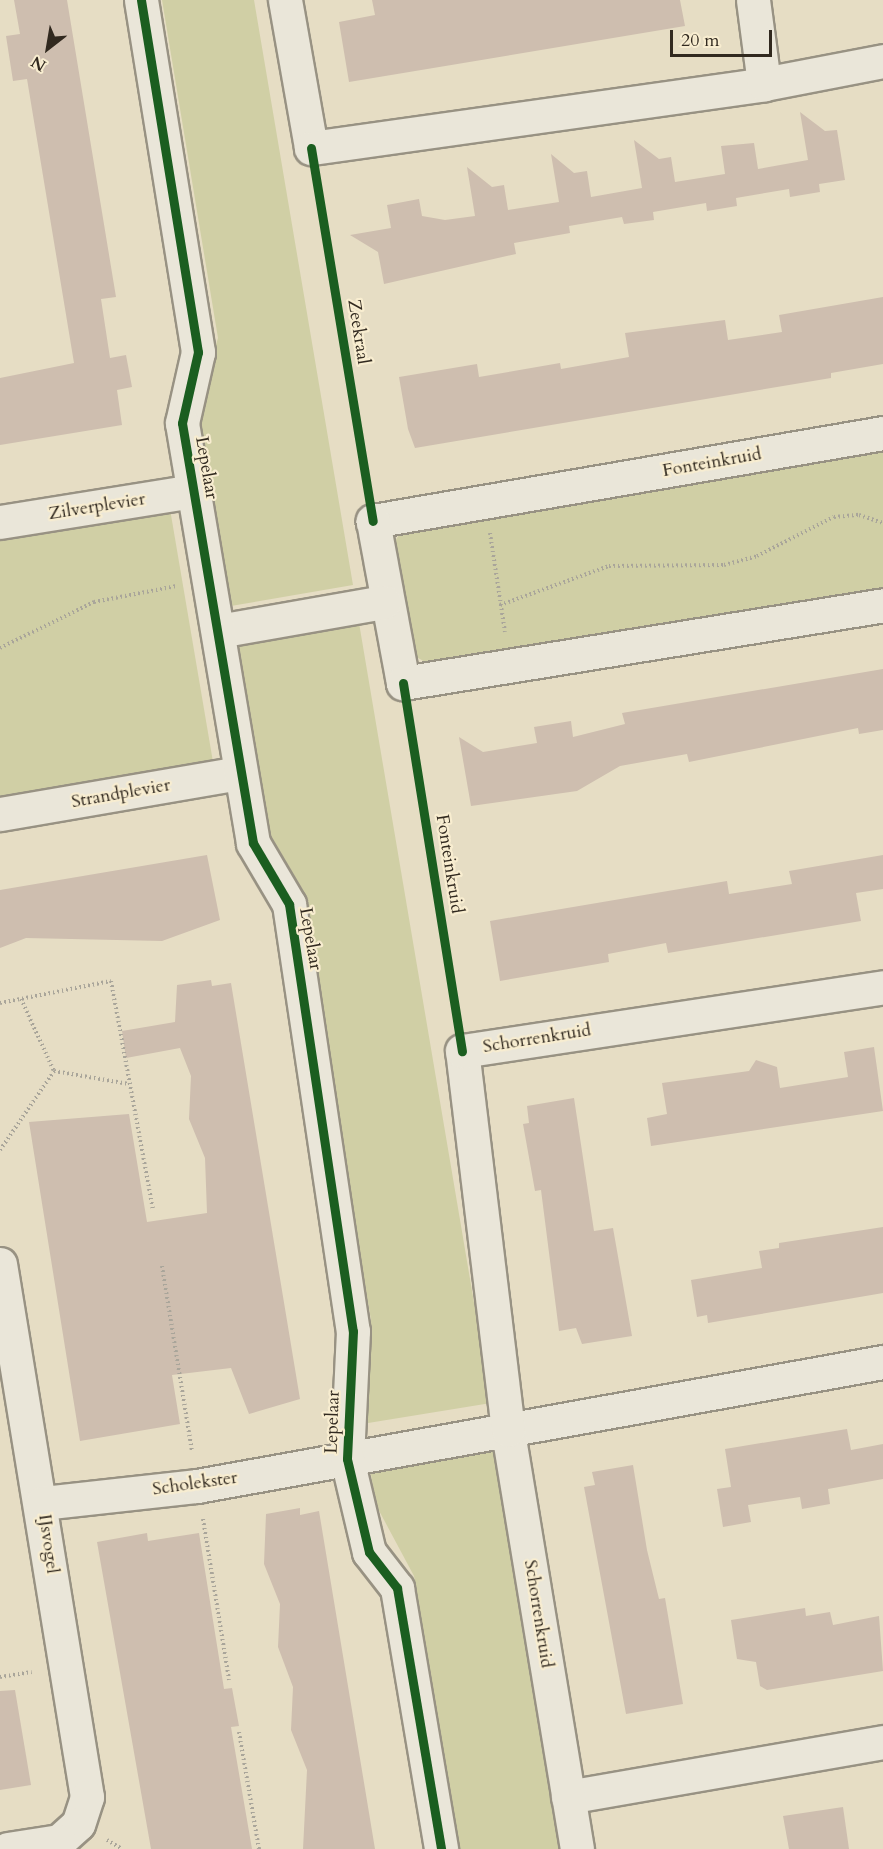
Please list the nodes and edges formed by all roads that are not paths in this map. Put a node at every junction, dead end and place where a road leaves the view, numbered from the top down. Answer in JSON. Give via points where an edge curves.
{"nodes":[{"id":1,"x":141,"y":0,"type":"edge"},
{"id":2,"x":285,"y":0,"type":"edge"},
{"id":3,"x":753,"y":0,"type":"edge"},
{"id":4,"x":883,"y":61,"type":"edge"},
{"id":5,"x":764,"y":84,"type":"junction"},
{"id":6,"x":883,"y":433,"type":"edge"},
{"id":7,"x":193,"y":491,"type":"junction"},
{"id":8,"x":0,"y":522,"type":"edge"},
{"id":9,"x":384,"y":602,"type":"junction"},
{"id":10,"x":883,"y":605,"type":"edge"},
{"id":11,"x":219,"y":631,"type":"junction"},
{"id":12,"x":241,"y":773,"type":"junction"},
{"id":13,"x":0,"y":814,"type":"edge"},
{"id":14,"x":883,"y":987,"type":"edge"},
{"id":15,"x":0,"y":1264,"type":"edge"},
{"id":16,"x":883,"y":1362,"type":"edge"},
{"id":17,"x":508,"y":1431,"type":"junction"},
{"id":18,"x":346,"y":1459,"type":"junction"},
{"id":19,"x":42,"y":1503,"type":"junction"},
{"id":20,"x":883,"y":1742,"type":"edge"},
{"id":21,"x":568,"y":1797,"type":"junction"},
{"id":22,"x":8,"y":1849,"type":"edge"},
{"id":23,"x":441,"y":1849,"type":"edge"},
{"id":24,"x":577,"y":1849,"type":"edge"}],
"edges":[{"from":1,"to":7,"type":"street","name":"Lepelaar","via":[[198,352],[182,423]]},
{"from":2,"to":5,"type":"street","via":[[310,148]]},
{"from":3,"to":5,"type":"street"},
{"from":4,"to":5,"type":"street"},
{"from":6,"to":9,"type":"street","name":"Fonteinkruid","via":[[373,521]]},
{"from":7,"to":8,"type":"street","name":"Zilverplevier"},
{"from":7,"to":11,"type":"street","name":"Lepelaar"},
{"from":9,"to":10,"type":"street","name":"Fonteinkruid","via":[[403,683]]},
{"from":9,"to":11,"type":"street"},
{"from":11,"to":12,"type":"street","name":"Lepelaar"},
{"from":12,"to":13,"type":"street","name":"Strandplevier"},
{"from":12,"to":18,"type":"street","name":"Lepelaar","via":[[252,843],[289,904],[353,1331]]},
{"from":14,"to":17,"type":"street","name":"Schorrenkruid","via":[[462,1051]]},
{"from":15,"to":19,"type":"street","name":"IJsvogel"},
{"from":16,"to":17,"type":"street"},
{"from":17,"to":18,"type":"street"},
{"from":17,"to":21,"type":"street","name":"Schorrenkruid"},
{"from":18,"to":19,"type":"street","name":"Scholekster","via":[[197,1486]]},
{"from":18,"to":23,"type":"street","name":"Lepelaar","via":[[369,1552],[397,1588]]},
{"from":19,"to":22,"type":"street","name":"IJsvogel","via":[[87,1797],[78,1824],[59,1841]]},
{"from":20,"to":21,"type":"street"},
{"from":21,"to":24,"type":"street","name":"Schorrenkruid"}]}
